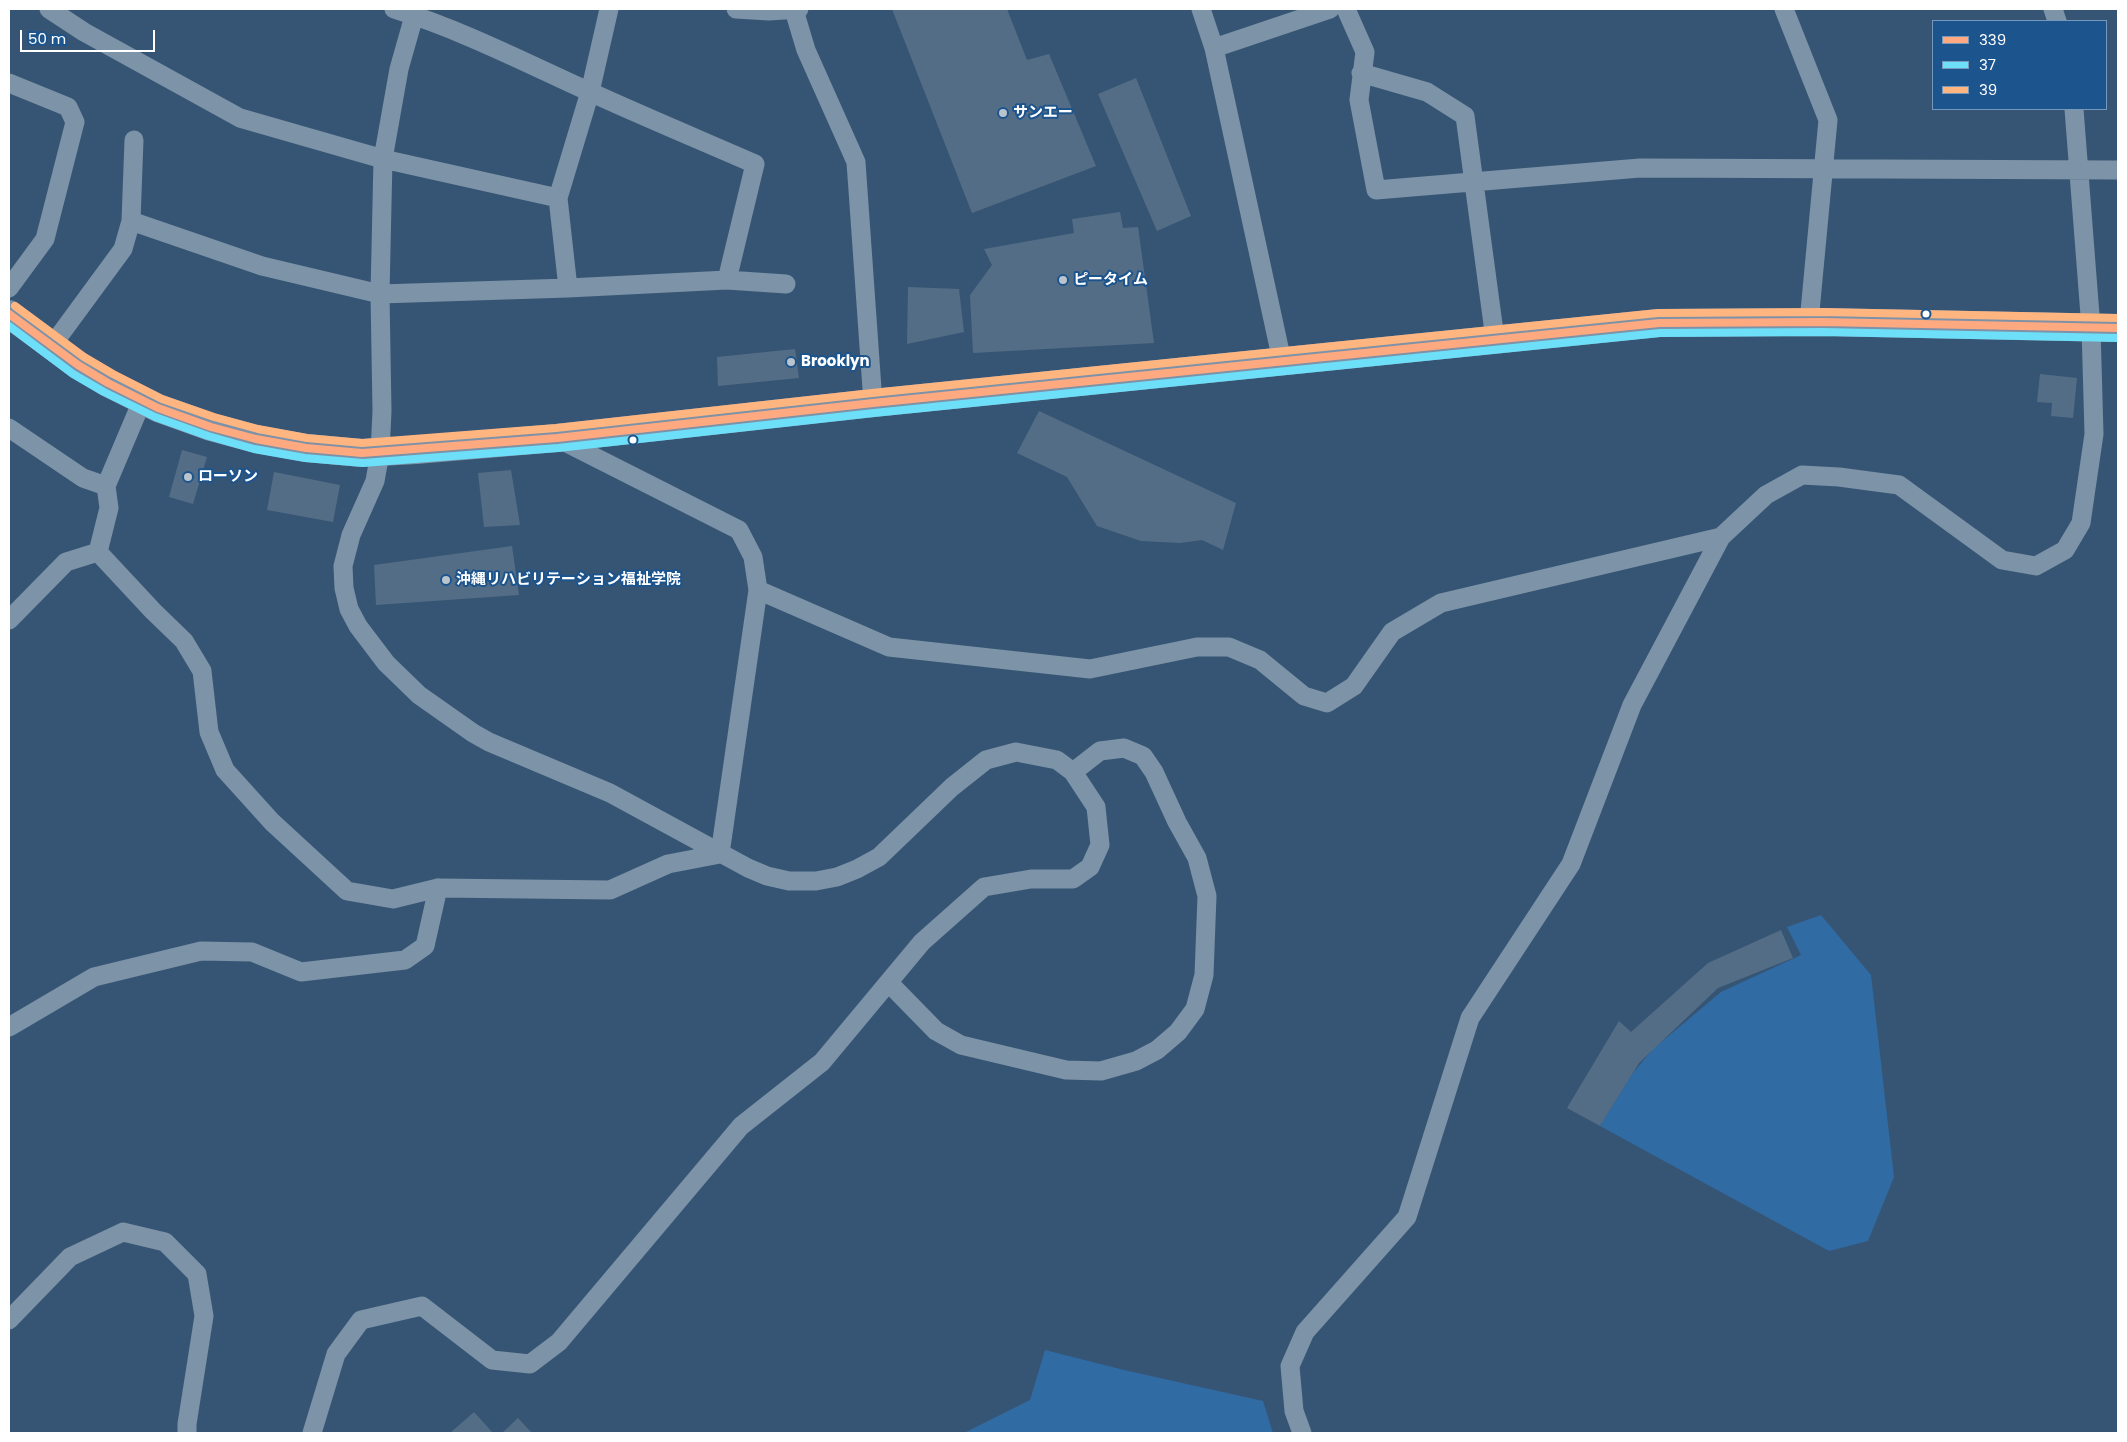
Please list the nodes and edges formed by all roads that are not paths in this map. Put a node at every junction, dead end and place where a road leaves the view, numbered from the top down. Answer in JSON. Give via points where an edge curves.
{"nodes":[{"id":1,"x":49,"y":9,"type":"edge"},
{"id":2,"x":394,"y":9,"type":"edge"},
{"id":3,"x":609,"y":9,"type":"edge"},
{"id":4,"x":736,"y":9,"type":"edge"},
{"id":5,"x":796,"y":9,"type":"edge"},
{"id":6,"x":1201,"y":9,"type":"edge"},
{"id":7,"x":1330,"y":9,"type":"edge"},
{"id":8,"x":1346,"y":9,"type":"edge"},
{"id":9,"x":1784,"y":9,"type":"edge"},
{"id":10,"x":415,"y":12,"type":"edge"},
{"id":11,"x":1214,"y":48,"type":"junction"},
{"id":12,"x":1361,"y":73,"type":"junction"},
{"id":13,"x":9,"y":82,"type":"edge"},
{"id":14,"x":590,"y":92,"type":"junction"},
{"id":15,"x":2074,"y":110,"type":"edge"},
{"id":16,"x":134,"y":140,"type":"dead end"},
{"id":17,"x":383,"y":159,"type":"junction"},
{"id":18,"x":1823,"y":170,"type":"junction"},
{"id":19,"x":2078,"y":170,"type":"junction"},
{"id":20,"x":2118,"y":170,"type":"edge"},
{"id":21,"x":1473,"y":182,"type":"junction"},
{"id":22,"x":558,"y":198,"type":"junction"},
{"id":23,"x":131,"y":221,"type":"junction"},
{"id":24,"x":727,"y":280,"type":"junction"},
{"id":25,"x":786,"y":284,"type":"dead end"},
{"id":26,"x":9,"y":288,"type":"edge"},
{"id":27,"x":568,"y":288,"type":"junction"},
{"id":28,"x":380,"y":294,"type":"junction"},
{"id":29,"x":9,"y":314,"type":"edge"},
{"id":30,"x":1809,"y":322,"type":"junction"},
{"id":31,"x":2091,"y":328,"type":"junction"},
{"id":32,"x":2118,"y":328,"type":"edge"},
{"id":33,"x":1495,"y":339,"type":"junction"},
{"id":34,"x":52,"y":347,"type":"junction"},
{"id":35,"x":1282,"y":361,"type":"junction"},
{"id":36,"x":142,"y":401,"type":"junction"},
{"id":37,"x":873,"y":403,"type":"junction"},
{"id":38,"x":9,"y":428,"type":"edge"},
{"id":39,"x":557,"y":438,"type":"junction"},
{"id":40,"x":380,"y":452,"type":"junction"},
{"id":41,"x":106,"y":486,"type":"junction"},
{"id":42,"x":1721,"y":537,"type":"junction"},
{"id":43,"x":98,"y":552,"type":"junction"},
{"id":44,"x":758,"y":590,"type":"junction"},
{"id":45,"x":9,"y":620,"type":"edge"},
{"id":46,"x":1073,"y":772,"type":"junction"},
{"id":47,"x":720,"y":854,"type":"junction"},
{"id":48,"x":438,"y":888,"type":"junction"},
{"id":49,"x":889,"y":983,"type":"junction"},
{"id":50,"x":9,"y":1028,"type":"edge"},
{"id":51,"x":9,"y":1320,"type":"edge"},
{"id":52,"x":187,"y":1433,"type":"edge"},
{"id":53,"x":312,"y":1433,"type":"edge"},
{"id":54,"x":1302,"y":1433,"type":"edge"}],
"edges":[{"from":1,"to":17,"type":"street","via":[[84,32],[240,118]]},
{"from":2,"to":10,"type":"street"},
{"from":3,"to":14,"type":"street"},
{"from":4,"to":5,"type":"street"},
{"from":5,"to":37,"type":"street","via":[[806,50],[856,162]]},
{"from":6,"to":11,"type":"street"},
{"from":7,"to":11,"type":"street"},
{"from":8,"to":12,"type":"street","via":[[1365,52]]},
{"from":9,"to":18,"type":"street","via":[[1828,120]]},
{"from":10,"to":14,"type":"street"},
{"from":10,"to":17,"type":"street","via":[[399,69]]},
{"from":11,"to":35,"type":"street"},
{"from":12,"to":21,"type":"street","via":[[1427,92],[1465,116]]},
{"from":12,"to":21,"type":"street","via":[[1359,100],[1376,190]]},
{"from":13,"to":26,"type":"street","via":[[68,107],[75,122],[45,239]]},
{"from":14,"to":22,"type":"street"},
{"from":14,"to":24,"type":"street","via":[[755,164]]},
{"from":15,"to":19,"type":"street"},
{"from":16,"to":23,"type":"street"},
{"from":17,"to":22,"type":"street"},
{"from":17,"to":28,"type":"street"},
{"from":18,"to":19,"type":"street"},
{"from":18,"to":21,"type":"street","via":[[1640,168]]},
{"from":18,"to":30,"type":"street"},
{"from":19,"to":20,"type":"street"},
{"from":19,"to":31,"type":"street"},
{"from":21,"to":33,"type":"street"},
{"from":22,"to":27,"type":"street"},
{"from":23,"to":28,"type":"street","via":[[262,266]]},
{"from":23,"to":34,"type":"street","via":[[123,249]]},
{"from":24,"to":25,"type":"street"},
{"from":24,"to":27,"type":"street"},
{"from":27,"to":28,"type":"street"},
{"from":28,"to":40,"type":"street"},
{"from":29,"to":34,"type":"highway"},
{"from":30,"to":31,"type":"highway"},
{"from":30,"to":33,"type":"highway","via":[[1659,323]]},
{"from":31,"to":32,"type":"highway"},
{"from":31,"to":42,"type":"street","via":[[2094,434],[2084,503],[2081,523],[2065,550],[2058,554],[2036,566],[2002,560],[1899,485],[1802,475],[1766,496]]},
{"from":33,"to":35,"type":"highway"},
{"from":34,"to":36,"type":"highway"},
{"from":35,"to":37,"type":"highway"},
{"from":36,"to":40,"type":"highway","via":[[211,427],[256,439],[306,448]]},
{"from":36,"to":41,"type":"street"},
{"from":37,"to":39,"type":"highway"},
{"from":38,"to":41,"type":"street","via":[[83,478]]},
{"from":39,"to":40,"type":"highway"},
{"from":39,"to":44,"type":"street","via":[[739,530],[753,557]]},
{"from":40,"to":47,"type":"street","via":[[375,482],[351,535],[343,566],[346,598],[354,618],[386,662],[419,695],[473,733],[593,785]]},
{"from":41,"to":43,"type":"street","via":[[109,508]]},
{"from":42,"to":44,"type":"street","via":[[1441,603],[1392,632],[1354,686],[1327,703],[1304,696],[1260,660],[1229,647],[1197,647],[1090,669],[889,647]]},
{"from":42,"to":54,"type":"street","via":[[1632,705],[1571,864],[1470,1018],[1407,1217],[1305,1332],[1290,1366],[1294,1411]]},
{"from":43,"to":45,"type":"street","via":[[66,562]]},
{"from":43,"to":48,"type":"street","via":[[184,641],[202,671],[209,732],[225,770],[272,822],[346,891],[393,899]]},
{"from":44,"to":47,"type":"street"},
{"from":46,"to":47,"type":"street","via":[[1057,760],[1039,755],[1016,752],[986,760],[952,787],[879,857],[837,877],[788,881],[767,876]]},
{"from":46,"to":49,"type":"street","via":[[1096,807],[1100,845],[1090,867],[1073,879],[1031,879],[984,887],[922,942]]},
{"from":46,"to":49,"type":"street","via":[[1100,751],[1124,748],[1143,756],[1197,858],[1207,896],[1204,975],[1195,1009],[1178,1032],[1157,1050],[1136,1061],[1101,1072],[1066,1070],[961,1045],[936,1031]]},
{"from":47,"to":48,"type":"street","via":[[668,864],[610,890]]},
{"from":48,"to":50,"type":"street","via":[[425,946],[405,960],[301,972],[252,952],[202,951],[94,977]]},
{"from":49,"to":53,"type":"street","via":[[822,1062],[741,1126],[560,1342],[530,1364],[492,1360],[422,1306],[362,1320],[336,1354]]},
{"from":51,"to":52,"type":"street","via":[[70,1257],[123,1232],[165,1242],[197,1274],[204,1316]]}]}
